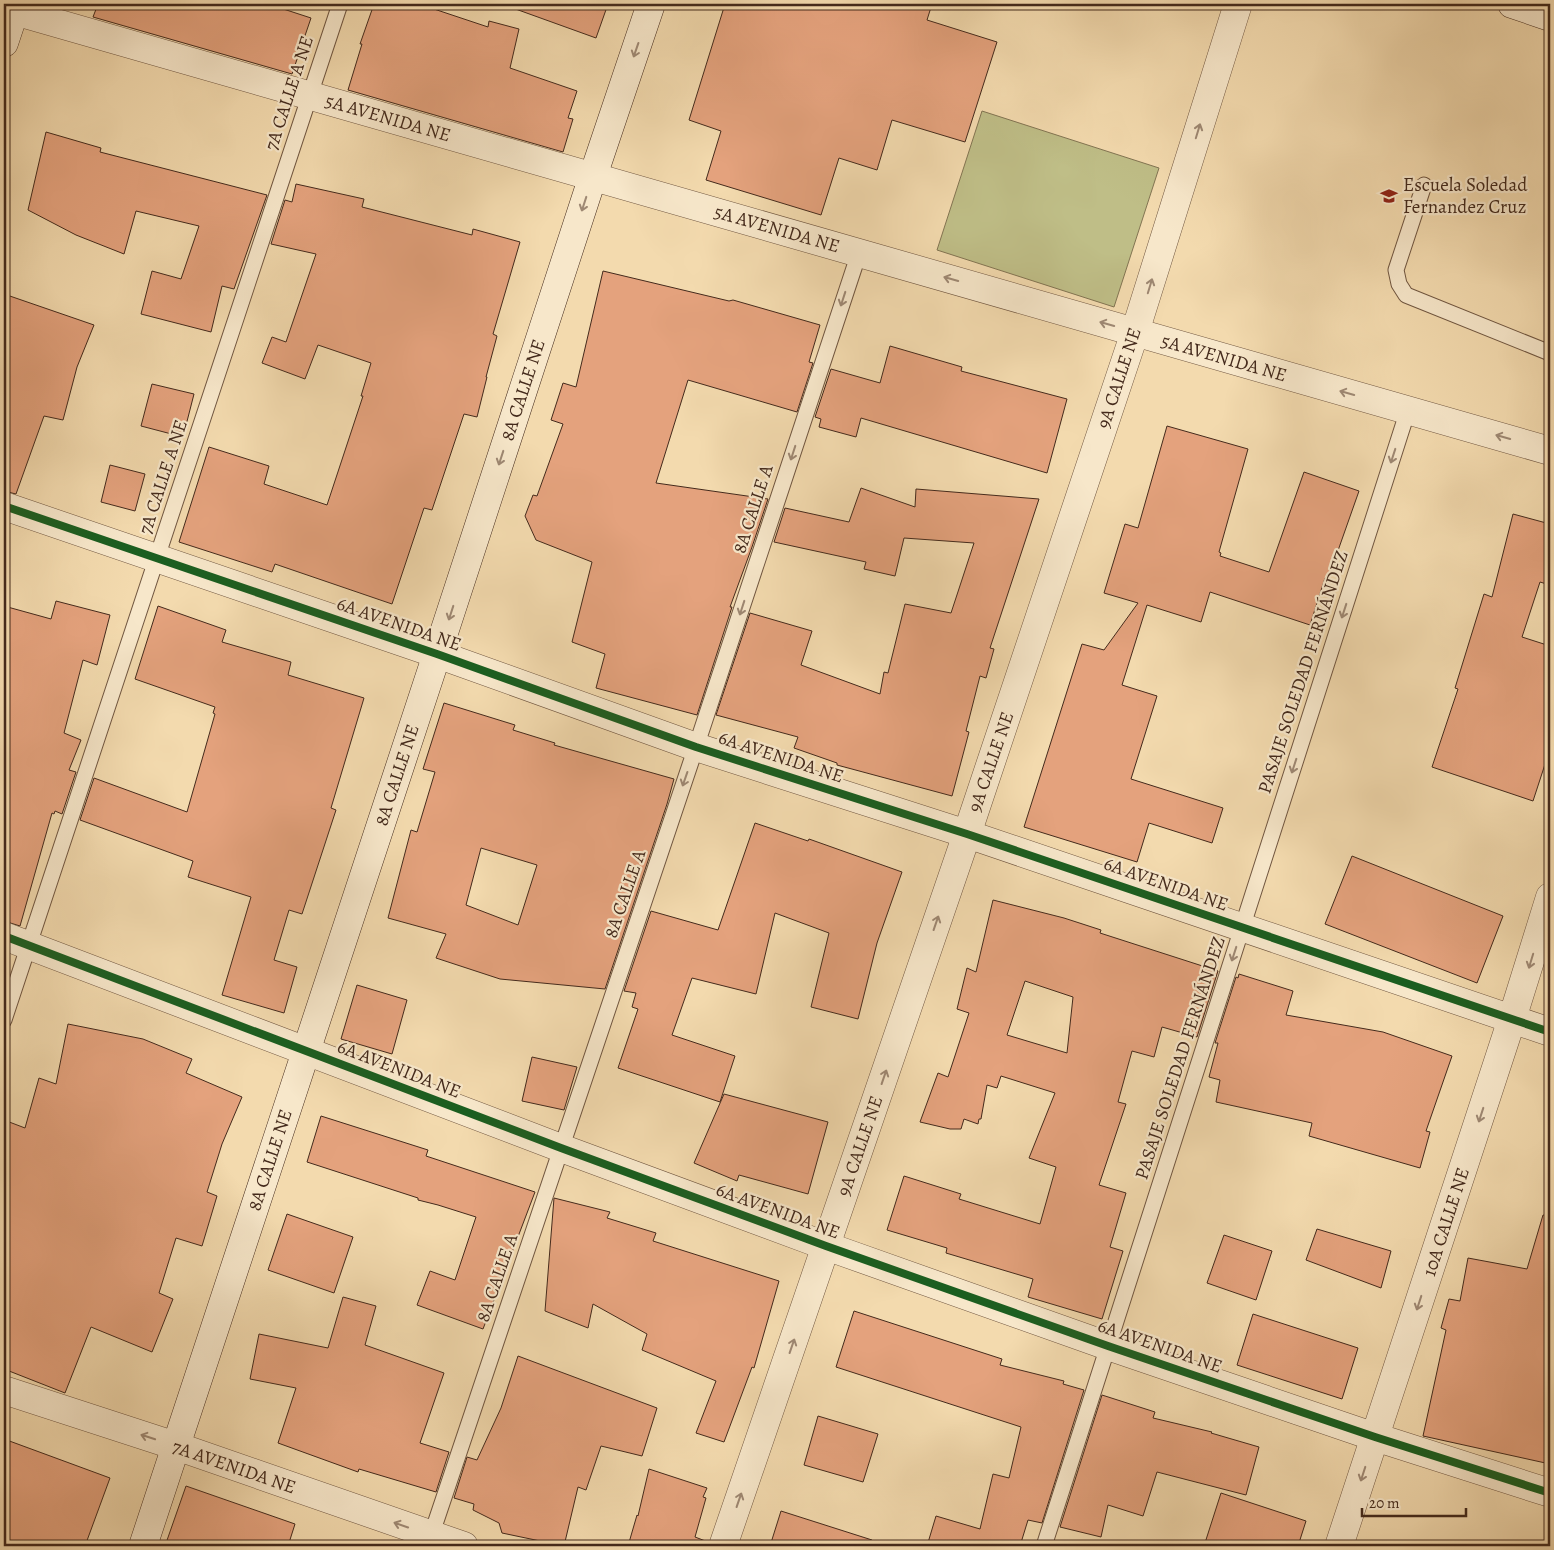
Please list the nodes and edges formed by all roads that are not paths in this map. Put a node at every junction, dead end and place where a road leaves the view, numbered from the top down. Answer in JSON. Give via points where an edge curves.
{"nodes":[{"id":1,"x":340,"y":4,"type":"edge"},
{"id":2,"x":651,"y":4,"type":"edge"},
{"id":3,"x":1238,"y":4,"type":"edge"},
{"id":4,"x":1512,"y":4,"type":"edge"},
{"id":5,"x":12,"y":8,"type":"edge"},
{"id":6,"x":1550,"y":17,"type":"edge"},
{"id":7,"x":4,"y":43,"type":"edge"},
{"id":8,"x":309,"y":96,"type":"junction"},
{"id":9,"x":592,"y":176,"type":"junction"},
{"id":10,"x":1424,"y":186,"type":"dead end"},
{"id":11,"x":859,"y":253,"type":"junction"},
{"id":12,"x":1135,"y":332,"type":"junction"},
{"id":13,"x":1550,"y":353,"type":"edge"},
{"id":14,"x":1408,"y":410,"type":"junction"},
{"id":15,"x":1550,"y":451,"type":"edge"},
{"id":16,"x":4,"y":506,"type":"edge"},
{"id":17,"x":157,"y":558,"type":"junction"},
{"id":18,"x":437,"y":654,"type":"junction"},
{"id":19,"x":696,"y":747,"type":"junction"},
{"id":20,"x":967,"y":834,"type":"junction"},
{"id":21,"x":1550,"y":897,"type":"edge"},
{"id":22,"x":1243,"y":927,"type":"junction"},
{"id":23,"x":4,"y":936,"type":"edge"},
{"id":24,"x":29,"y":944,"type":"junction"},
{"id":25,"x":1512,"y":1019,"type":"junction"},
{"id":26,"x":4,"y":1020,"type":"edge"},
{"id":27,"x":1550,"y":1032,"type":"edge"},
{"id":28,"x":306,"y":1051,"type":"junction"},
{"id":29,"x":561,"y":1148,"type":"junction"},
{"id":30,"x":826,"y":1246,"type":"junction"},
{"id":31,"x":1108,"y":1346,"type":"junction"},
{"id":32,"x":4,"y":1390,"type":"edge"},
{"id":33,"x":1375,"y":1437,"type":"junction"},
{"id":34,"x":176,"y":1446,"type":"junction"},
{"id":35,"x":1550,"y":1492,"type":"edge"},
{"id":36,"x":430,"y":1541,"type":"edge"},
{"id":37,"x":143,"y":1546,"type":"edge"},
{"id":38,"x":464,"y":1546,"type":"edge"},
{"id":39,"x":723,"y":1546,"type":"edge"},
{"id":40,"x":1044,"y":1546,"type":"edge"},
{"id":41,"x":1339,"y":1546,"type":"edge"}],
"edges":[{"from":1,"to":8,"type":"lane","name":"7A CALLE A NE"},
{"from":2,"to":9,"type":"street","name":"8A CALLE NE","one_way":true},
{"from":12,"to":3,"type":"street","name":"9A CALLE NE","one_way":true},
{"from":4,"to":6,"type":"street"},
{"from":5,"to":7,"type":"street"},
{"from":5,"to":8,"type":"street","name":"5A AVENIDA NE"},
{"from":8,"to":9,"type":"street","name":"5A AVENIDA NE"},
{"from":8,"to":17,"type":"lane","name":"7A CALLE A NE"},
{"from":9,"to":11,"type":"street","name":"5A AVENIDA NE"},
{"from":9,"to":18,"type":"street","name":"8A CALLE NE","one_way":true},
{"from":10,"to":13,"type":"lane","via":[[1396,270],[1406,295]]},
{"from":12,"to":11,"type":"street","name":"5A AVENIDA NE","one_way":true},
{"from":11,"to":19,"type":"lane","name":"8A CALLE A","one_way":true},
{"from":14,"to":12,"type":"street","name":"5A AVENIDA NE","one_way":true},
{"from":12,"to":20,"type":"street","name":"9A CALLE NE"},
{"from":15,"to":14,"type":"street","name":"5A AVENIDA NE","one_way":true},
{"from":14,"to":22,"type":"lane","name":"PASAJE SOLEDAD FERNÁNDEZ","one_way":true},
{"from":16,"to":17,"type":"street","name":"6A AVENIDA NE"},
{"from":17,"to":18,"type":"street","name":"6A AVENIDA NE"},
{"from":17,"to":24,"type":"lane","name":"7A CALLE A NE"},
{"from":18,"to":19,"type":"street","name":"6A AVENIDA NE"},
{"from":18,"to":28,"type":"street","name":"8A CALLE NE"},
{"from":19,"to":20,"type":"street","name":"6A AVENIDA NE"},
{"from":19,"to":29,"type":"lane","name":"8A CALLE A","one_way":true},
{"from":20,"to":22,"type":"street","name":"6A AVENIDA NE"},
{"from":30,"to":20,"type":"street","name":"9A CALLE NE","one_way":true},
{"from":21,"to":25,"type":"street","name":"10A CALLE NE","one_way":true},
{"from":22,"to":25,"type":"street","name":"6A AVENIDA NE"},
{"from":22,"to":31,"type":"lane","name":"PASAJE SOLEDAD FERNÁNDEZ","one_way":true},
{"from":23,"to":24,"type":"street","name":"6A AVENIDA NE"},
{"from":24,"to":26,"type":"lane","name":"7A CALLE A NE"},
{"from":24,"to":28,"type":"street","name":"6A AVENIDA NE"},
{"from":25,"to":27,"type":"street","name":"6A AVENIDA NE"},
{"from":25,"to":33,"type":"street","name":"10A CALLE NE","one_way":true},
{"from":28,"to":29,"type":"street","name":"6A AVENIDA NE"},
{"from":28,"to":34,"type":"street","name":"8A CALLE NE"},
{"from":29,"to":30,"type":"street","name":"6A AVENIDA NE"},
{"from":29,"to":36,"type":"lane","name":"8A CALLE A"},
{"from":30,"to":31,"type":"street","name":"6A AVENIDA NE"},
{"from":39,"to":30,"type":"street","name":"9A CALLE NE","one_way":true},
{"from":31,"to":33,"type":"street","name":"6A AVENIDA NE"},
{"from":31,"to":40,"type":"lane","name":"PASAJE SOLEDAD FERNÁNDEZ"},
{"from":34,"to":32,"type":"street","name":"7A AVENIDA NE","one_way":true},
{"from":33,"to":35,"type":"street","name":"6A AVENIDA NE"},
{"from":33,"to":41,"type":"street","name":"10A CALLE NE","one_way":true},
{"from":36,"to":34,"type":"street","name":"7A AVENIDA NE","one_way":true},
{"from":34,"to":37,"type":"street","name":"8A CALLE NE"},
{"from":36,"to":38,"type":"street","name":"7A AVENIDA NE"}]}
